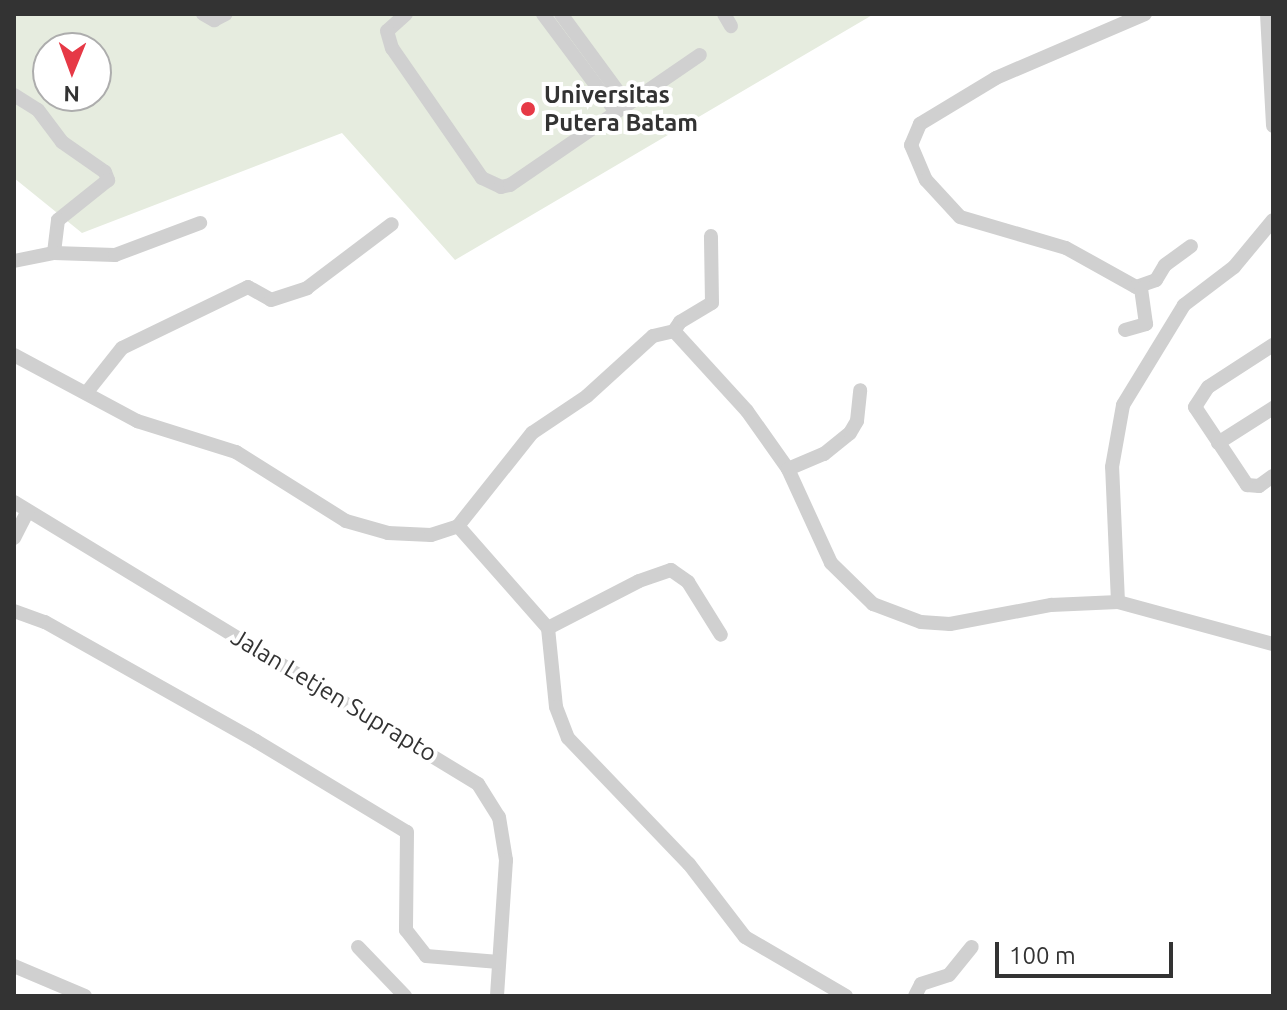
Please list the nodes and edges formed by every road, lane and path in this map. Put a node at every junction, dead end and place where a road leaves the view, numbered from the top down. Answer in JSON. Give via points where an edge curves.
{"nodes":[{"id":1,"x":203,"y":14,"type":"edge"},
{"id":2,"x":226,"y":14,"type":"edge"},
{"id":3,"x":406,"y":14,"type":"edge"},
{"id":4,"x":543,"y":14,"type":"edge"},
{"id":5,"x":1145,"y":14,"type":"edge"},
{"id":6,"x":1267,"y":14,"type":"edge"},
{"id":7,"x":567,"y":16,"type":"edge"},
{"id":8,"x":1272,"y":36,"type":"edge"},
{"id":9,"x":700,"y":55,"type":"dead end"},
{"id":10,"x":14,"y":95,"type":"edge"},
{"id":11,"x":621,"y":108,"type":"junction"},
{"id":12,"x":1273,"y":126,"type":"edge"},
{"id":13,"x":1273,"y":220,"type":"edge"},
{"id":14,"x":200,"y":223,"type":"dead end"},
{"id":15,"x":392,"y":224,"type":"dead end"},
{"id":16,"x":711,"y":236,"type":"dead end"},
{"id":17,"x":1191,"y":246,"type":"dead end"},
{"id":18,"x":54,"y":253,"type":"junction"},
{"id":19,"x":14,"y":261,"type":"edge"},
{"id":20,"x":1141,"y":288,"type":"junction"},
{"id":21,"x":1125,"y":330,"type":"dead end"},
{"id":22,"x":674,"y":331,"type":"junction"},
{"id":23,"x":1273,"y":345,"type":"edge"},
{"id":24,"x":14,"y":355,"type":"edge"},
{"id":25,"x":860,"y":390,"type":"dead end"},
{"id":26,"x":87,"y":392,"type":"junction"},
{"id":27,"x":1273,"y":408,"type":"edge"},
{"id":28,"x":1218,"y":443,"type":"junction"},
{"id":29,"x":788,"y":469,"type":"junction"},
{"id":30,"x":1273,"y":476,"type":"edge"},
{"id":31,"x":14,"y":502,"type":"edge"},
{"id":32,"x":28,"y":511,"type":"junction"},
{"id":33,"x":458,"y":526,"type":"junction"},
{"id":34,"x":14,"y":538,"type":"edge"},
{"id":35,"x":1118,"y":602,"type":"junction"},
{"id":36,"x":14,"y":611,"type":"edge"},
{"id":37,"x":548,"y":628,"type":"junction"},
{"id":38,"x":721,"y":635,"type":"dead end"},
{"id":39,"x":1273,"y":644,"type":"edge"},
{"id":40,"x":358,"y":947,"type":"dead end"},
{"id":41,"x":972,"y":947,"type":"dead end"},
{"id":42,"x":499,"y":962,"type":"junction"},
{"id":43,"x":14,"y":966,"type":"edge"},
{"id":44,"x":85,"y":996,"type":"edge"},
{"id":45,"x":405,"y":996,"type":"edge"},
{"id":46,"x":497,"y":996,"type":"edge"},
{"id":47,"x":846,"y":996,"type":"edge"},
{"id":48,"x":915,"y":996,"type":"edge"}],
"edges":[{"from":1,"to":2,"type":"street","via":[[214,20]]},
{"from":3,"to":11,"type":"street","via":[[387,31],[392,48],[491,185],[510,185]]},
{"from":4,"to":11,"type":"street"},
{"from":5,"to":20,"type":"street","via":[[996,78],[920,124],[911,145],[926,180],[960,217],[1066,248]]},
{"from":6,"to":8,"type":"street"},
{"from":7,"to":11,"type":"street"},
{"from":8,"to":12,"type":"street"},
{"from":9,"to":11,"type":"street"},
{"from":10,"to":18,"type":"street","via":[[38,110],[62,142],[108,180],[58,220]]},
{"from":13,"to":35,"type":"street","via":[[1234,267],[1184,305],[1123,405],[1112,467]]},
{"from":14,"to":18,"type":"street","via":[[115,255]]},
{"from":15,"to":26,"type":"street","via":[[307,288],[271,300],[248,287],[122,348]]},
{"from":16,"to":22,"type":"street","via":[[712,303]]},
{"from":17,"to":20,"type":"street"},
{"from":18,"to":19,"type":"street"},
{"from":20,"to":21,"type":"street","via":[[1146,324]]},
{"from":22,"to":29,"type":"street","via":[[747,411]]},
{"from":22,"to":33,"type":"street","via":[[653,336],[587,396],[532,433]]},
{"from":23,"to":28,"type":"street","via":[[1195,399],[1199,416]]},
{"from":24,"to":26,"type":"street"},
{"from":25,"to":29,"type":"street","via":[[857,421],[850,433],[824,454]]},
{"from":26,"to":33,"type":"street","via":[[137,421],[236,452],[365,528],[431,535]]},
{"from":27,"to":28,"type":"street"},
{"from":28,"to":30,"type":"street","via":[[1247,485],[1259,486]]},
{"from":29,"to":35,"type":"street","via":[[843,580],[899,616],[950,624],[1051,605]]},
{"from":31,"to":32,"type":"street","name":"Jalan Letjen Suprapto"},
{"from":32,"to":34,"type":"street"},
{"from":32,"to":42,"type":"street","name":"Jalan Letjen Suprapto","via":[[478,784],[503,833]]},
{"from":33,"to":37,"type":"street"},
{"from":35,"to":39,"type":"street"},
{"from":36,"to":42,"type":"street","via":[[45,622],[243,733],[407,832],[406,930],[426,956]]},
{"from":37,"to":38,"type":"street","via":[[671,570],[688,582]]},
{"from":37,"to":47,"type":"street","via":[[551,684],[568,738],[689,864],[745,937]]},
{"from":40,"to":45,"type":"street"},
{"from":41,"to":48,"type":"street","via":[[949,975],[921,984]]},
{"from":42,"to":46,"type":"street","name":"Jalan Letjen Suprapto"},
{"from":43,"to":44,"type":"street"}]}
